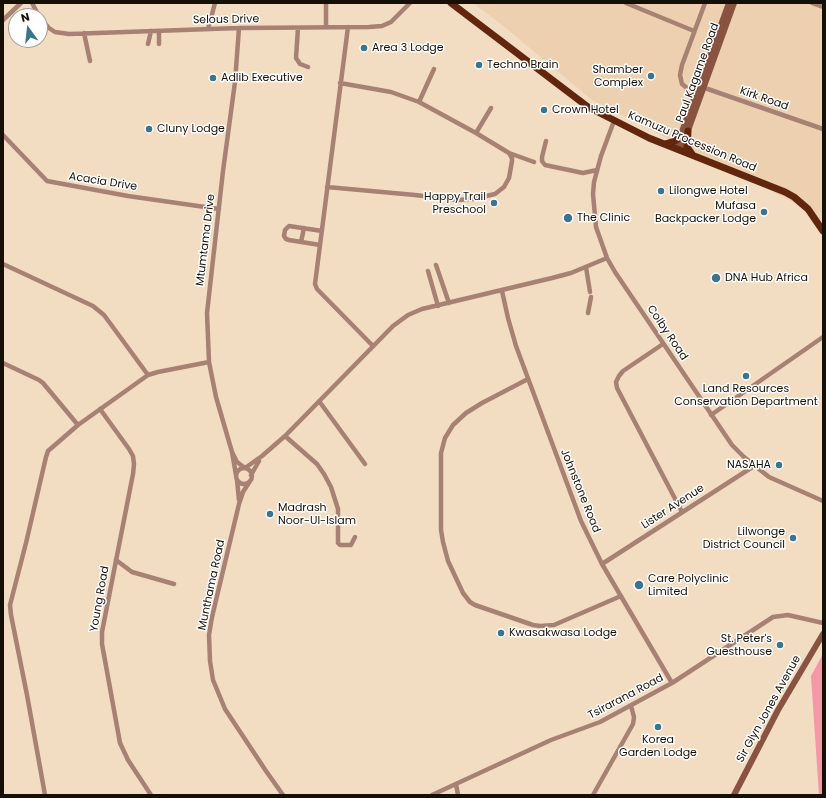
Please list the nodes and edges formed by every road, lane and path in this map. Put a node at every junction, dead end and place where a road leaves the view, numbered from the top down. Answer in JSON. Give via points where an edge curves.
{"nodes":[{"id":1,"x":21,"y":3,"type":"edge"},
{"id":2,"x":215,"y":3,"type":"edge"},
{"id":3,"x":326,"y":3,"type":"edge"},
{"id":4,"x":410,"y":3,"type":"edge"},
{"id":5,"x":452,"y":3,"type":"edge"},
{"id":6,"x":626,"y":3,"type":"edge"},
{"id":7,"x":705,"y":3,"type":"edge"},
{"id":8,"x":730,"y":3,"type":"edge"},
{"id":9,"x":734,"y":3,"type":"edge"},
{"id":10,"x":812,"y":3,"type":"edge"},
{"id":11,"x":823,"y":7,"type":"edge"},
{"id":12,"x":3,"y":20,"type":"edge"},
{"id":13,"x":48,"y":27,"type":"edge"},
{"id":14,"x":326,"y":27,"type":"junction"},
{"id":15,"x":348,"y":27,"type":"junction"},
{"id":16,"x":239,"y":28,"type":"junction"},
{"id":17,"x":298,"y":28,"type":"junction"},
{"id":18,"x":208,"y":29,"type":"junction"},
{"id":19,"x":159,"y":30,"type":"junction"},
{"id":20,"x":151,"y":31,"type":"junction"},
{"id":21,"x":694,"y":31,"type":"junction"},
{"id":22,"x":84,"y":34,"type":"junction"},
{"id":23,"x":148,"y":44,"type":"dead end"},
{"id":24,"x":159,"y":44,"type":"dead end"},
{"id":25,"x":90,"y":61,"type":"dead end"},
{"id":26,"x":308,"y":67,"type":"dead end"},
{"id":27,"x":434,"y":70,"type":"dead end"},
{"id":28,"x":340,"y":83,"type":"junction"},
{"id":29,"x":701,"y":87,"type":"junction"},
{"id":30,"x":698,"y":97,"type":"junction"},
{"id":31,"x":419,"y":102,"type":"junction"},
{"id":32,"x":491,"y":108,"type":"dead end"},
{"id":33,"x":614,"y":121,"type":"junction"},
{"id":34,"x":688,"y":130,"type":"junction"},
{"id":35,"x":823,"y":130,"type":"edge"},
{"id":36,"x":476,"y":133,"type":"junction"},
{"id":37,"x":3,"y":135,"type":"edge"},
{"id":38,"x":680,"y":137,"type":"junction"},
{"id":39,"x":546,"y":141,"type":"dead end"},
{"id":40,"x":665,"y":144,"type":"junction"},
{"id":41,"x":678,"y":149,"type":"junction"},
{"id":42,"x":509,"y":153,"type":"junction"},
{"id":43,"x":693,"y":155,"type":"junction"},
{"id":44,"x":534,"y":162,"type":"dead end"},
{"id":45,"x":597,"y":170,"type":"junction"},
{"id":46,"x":327,"y":187,"type":"junction"},
{"id":47,"x":219,"y":209,"type":"junction"},
{"id":48,"x":304,"y":228,"type":"junction"},
{"id":49,"x":322,"y":231,"type":"junction"},
{"id":50,"x":823,"y":231,"type":"edge"},
{"id":51,"x":301,"y":242,"type":"junction"},
{"id":52,"x":320,"y":245,"type":"junction"},
{"id":53,"x":607,"y":258,"type":"junction"},
{"id":54,"x":3,"y":264,"type":"edge"},
{"id":55,"x":436,"y":266,"type":"dead end"},
{"id":56,"x":586,"y":267,"type":"junction"},
{"id":57,"x":428,"y":270,"type":"dead end"},
{"id":58,"x":502,"y":291,"type":"junction"},
{"id":59,"x":449,"y":303,"type":"junction"},
{"id":60,"x":438,"y":306,"type":"junction"},
{"id":61,"x":588,"y":313,"type":"dead end"},
{"id":62,"x":823,"y":336,"type":"edge"},
{"id":63,"x":664,"y":344,"type":"junction"},
{"id":64,"x":373,"y":346,"type":"junction"},
{"id":65,"x":209,"y":362,"type":"junction"},
{"id":66,"x":3,"y":363,"type":"edge"},
{"id":67,"x":148,"y":375,"type":"junction"},
{"id":68,"x":528,"y":379,"type":"junction"},
{"id":69,"x":319,"y":401,"type":"junction"},
{"id":70,"x":100,"y":409,"type":"junction"},
{"id":71,"x":711,"y":416,"type":"junction"},
{"id":72,"x":78,"y":425,"type":"junction"},
{"id":73,"x":285,"y":436,"type":"junction"},
{"id":74,"x":232,"y":452,"type":"junction"},
{"id":75,"x":262,"y":456,"type":"junction"},
{"id":76,"x":366,"y":464,"type":"dead end"},
{"id":77,"x":754,"y":466,"type":"junction"},
{"id":78,"x":244,"y":468,"type":"junction"},
{"id":79,"x":236,"y":477,"type":"junction"},
{"id":80,"x":251,"y":478,"type":"junction"},
{"id":81,"x":823,"y":501,"type":"edge"},
{"id":82,"x":239,"y":504,"type":"junction"},
{"id":83,"x":682,"y":512,"type":"junction"},
{"id":84,"x":355,"y":537,"type":"dead end"},
{"id":85,"x":116,"y":560,"type":"junction"},
{"id":86,"x":602,"y":564,"type":"junction"},
{"id":87,"x":174,"y":584,"type":"dead end"},
{"id":88,"x":621,"y":596,"type":"junction"},
{"id":89,"x":823,"y":624,"type":"edge"},
{"id":90,"x":823,"y":634,"type":"edge"},
{"id":91,"x":672,"y":683,"type":"junction"},
{"id":92,"x":631,"y":706,"type":"junction"},
{"id":93,"x":456,"y":784,"type":"junction"},
{"id":94,"x":45,"y":795,"type":"edge"},
{"id":95,"x":151,"y":795,"type":"edge"},
{"id":96,"x":283,"y":795,"type":"edge"},
{"id":97,"x":432,"y":795,"type":"edge"},
{"id":98,"x":458,"y":795,"type":"edge"},
{"id":99,"x":593,"y":795,"type":"edge"},
{"id":100,"x":734,"y":795,"type":"edge"}],
"edges":[{"from":1,"to":12,"type":"street"},
{"from":2,"to":18,"type":"street"},
{"from":3,"to":14,"type":"street"},
{"from":4,"to":15,"type":"street","name":"Selous Drive","via":[[397,18],[387,24],[377,27]]},
{"from":5,"to":33,"type":"highway","name":"Kamuzu Procession Road","via":[[579,101]]},
{"from":6,"to":21,"type":"street"},
{"from":7,"to":21,"type":"street"},
{"from":8,"to":29,"type":"main road"},
{"from":9,"to":29,"type":"main road","name":"Paul Kagame Road"},
{"from":10,"to":11,"type":"street"},
{"from":13,"to":22,"type":"street","name":"Selous Drive","via":[[55,32]]},
{"from":14,"to":15,"type":"street","name":"Selous Drive"},
{"from":14,"to":17,"type":"street","name":"Selous Drive"},
{"from":15,"to":28,"type":"street"},
{"from":16,"to":17,"type":"street","name":"Selous Drive"},
{"from":16,"to":18,"type":"street","name":"Selous Drive"},
{"from":16,"to":47,"type":"street","name":"Mtumtama Drive"},
{"from":17,"to":26,"type":"street","via":[[296,58],[300,64]]},
{"from":18,"to":19,"type":"street","name":"Selous Drive"},
{"from":19,"to":20,"type":"street","name":"Selous Drive"},
{"from":19,"to":24,"type":"street"},
{"from":20,"to":22,"type":"street","name":"Selous Drive"},
{"from":20,"to":23,"type":"street"},
{"from":21,"to":30,"type":"street","via":[[680,75],[682,84]]},
{"from":22,"to":25,"type":"street"},
{"from":27,"to":31,"type":"street"},
{"from":28,"to":31,"type":"street","via":[[391,92]]},
{"from":28,"to":46,"type":"street"},
{"from":29,"to":30,"type":"main road","name":"Paul Kagame Road"},
{"from":29,"to":35,"type":"street","name":"Kirk Road"},
{"from":30,"to":34,"type":"main road","name":"Paul Kagame Road"},
{"from":30,"to":38,"type":"main road"},
{"from":31,"to":36,"type":"street"},
{"from":32,"to":36,"type":"street"},
{"from":33,"to":40,"type":"highway","name":"Kamuzu Procession Road"},
{"from":33,"to":45,"type":"street","name":"Colby Road"},
{"from":34,"to":41,"type":"main road","name":"Paul Kagame Road"},
{"from":34,"to":43,"type":"highway","via":[[687,147]]},
{"from":36,"to":42,"type":"street"},
{"from":37,"to":47,"type":"street","name":"Acacia Drive","via":[[48,182]]},
{"from":38,"to":40,"type":"highway"},
{"from":38,"to":41,"type":"main road"},
{"from":39,"to":45,"type":"street","via":[[542,156],[545,165],[583,173]]},
{"from":40,"to":41,"type":"highway","name":"Kamuzu Procession Road"},
{"from":41,"to":43,"type":"highway","name":"Kamuzu Procession Road"},
{"from":42,"to":44,"type":"street"},
{"from":42,"to":46,"type":"street","via":[[512,161],[508,183],[495,194],[482,198],[457,200]]},
{"from":43,"to":50,"type":"highway","name":"Kamuzu Procession Road","via":[[794,197],[808,209]]},
{"from":45,"to":53,"type":"street","name":"Colby Road","via":[[593,188],[594,218]]},
{"from":46,"to":49,"type":"street"},
{"from":47,"to":65,"type":"street","name":"Mtumtama Drive","via":[[207,313]]},
{"from":48,"to":49,"type":"street"},
{"from":48,"to":51,"type":"street"},
{"from":48,"to":51,"type":"street","via":[[289,226],[285,230],[286,239]]},
{"from":49,"to":52,"type":"street"},
{"from":51,"to":52,"type":"street"},
{"from":52,"to":64,"type":"street","via":[[315,280],[317,289]]},
{"from":53,"to":56,"type":"street"},
{"from":53,"to":63,"type":"street","name":"Colby Road"},
{"from":54,"to":67,"type":"street","via":[[93,306],[104,315]]},
{"from":55,"to":59,"type":"street"},
{"from":56,"to":58,"type":"street"},
{"from":56,"to":61,"type":"street","via":[[590,295]]},
{"from":57,"to":60,"type":"street"},
{"from":58,"to":59,"type":"street"},
{"from":58,"to":68,"type":"street","name":"Johnstone Road","via":[[512,333]]},
{"from":59,"to":60,"type":"street"},
{"from":60,"to":64,"type":"street","via":[[408,315]]},
{"from":62,"to":71,"type":"street"},
{"from":63,"to":71,"type":"street","name":"Colby Road"},
{"from":63,"to":83,"type":"street","via":[[623,371],[616,382]]},
{"from":64,"to":69,"type":"street"},
{"from":65,"to":67,"type":"street"},
{"from":65,"to":74,"type":"street","name":"Mtumtama Drive"},
{"from":66,"to":72,"type":"street","via":[[43,383]]},
{"from":67,"to":70,"type":"street"},
{"from":68,"to":86,"type":"street","name":"Johnstone Road","via":[[581,521]]},
{"from":68,"to":88,"type":"street","via":[[466,413],[453,425],[445,438],[441,453],[442,530],[448,561],[470,602],[533,626],[554,624]]},
{"from":69,"to":73,"type":"street"},
{"from":69,"to":76,"type":"street"},
{"from":70,"to":72,"type":"street"},
{"from":70,"to":85,"type":"street","name":"Young Road","via":[[129,449],[134,464]]},
{"from":71,"to":77,"type":"street","name":"Colby Road","via":[[732,445]]},
{"from":72,"to":94,"type":"street","via":[[48,451],[10,605]]},
{"from":73,"to":75,"type":"street"},
{"from":73,"to":84,"type":"street","via":[[317,464],[331,487],[338,509],[338,543],[351,545]]},
{"from":74,"to":78,"type":"street"},
{"from":74,"to":79,"type":"street","name":"Mtumtama Drive"},
{"from":75,"to":78,"type":"street"},
{"from":75,"to":80,"type":"street","via":[[255,465]]},
{"from":77,"to":81,"type":"street","name":"Colby Road","via":[[776,481]]},
{"from":77,"to":83,"type":"street","name":"Lister Avenue"},
{"from":78,"to":79,"type":"street","via":[[238,470]]},
{"from":78,"to":80,"type":"street","via":[[249,470]]},
{"from":79,"to":80,"type":"street","via":[[242,483]]},
{"from":79,"to":82,"type":"street","name":"Mtumtama Drive"},
{"from":80,"to":82,"type":"street"},
{"from":82,"to":96,"type":"street","name":"Munthama Road","via":[[212,616],[209,635],[211,671],[216,691],[225,709]]},
{"from":83,"to":86,"type":"street","name":"Lister Avenue"},
{"from":85,"to":87,"type":"street","via":[[132,572]]},
{"from":85,"to":95,"type":"street","name":"Young Road","via":[[102,632],[103,651],[121,746]]},
{"from":86,"to":88,"type":"street","name":"Johnstone Road"},
{"from":88,"to":91,"type":"street","name":"Johnstone Road"},
{"from":89,"to":91,"type":"street","name":"Tsirarana Road","via":[[788,615],[773,617]]},
{"from":90,"to":100,"type":"main road","name":"Sir Glyn Jones Avenue","via":[[778,710]]},
{"from":91,"to":92,"type":"street","name":"Tsirarana Road"},
{"from":92,"to":93,"type":"street","name":"Tsirarana Road"},
{"from":92,"to":99,"type":"street","via":[[633,724]]},
{"from":93,"to":97,"type":"street","name":"Tsirarana Road"},
{"from":93,"to":98,"type":"street"}]}
